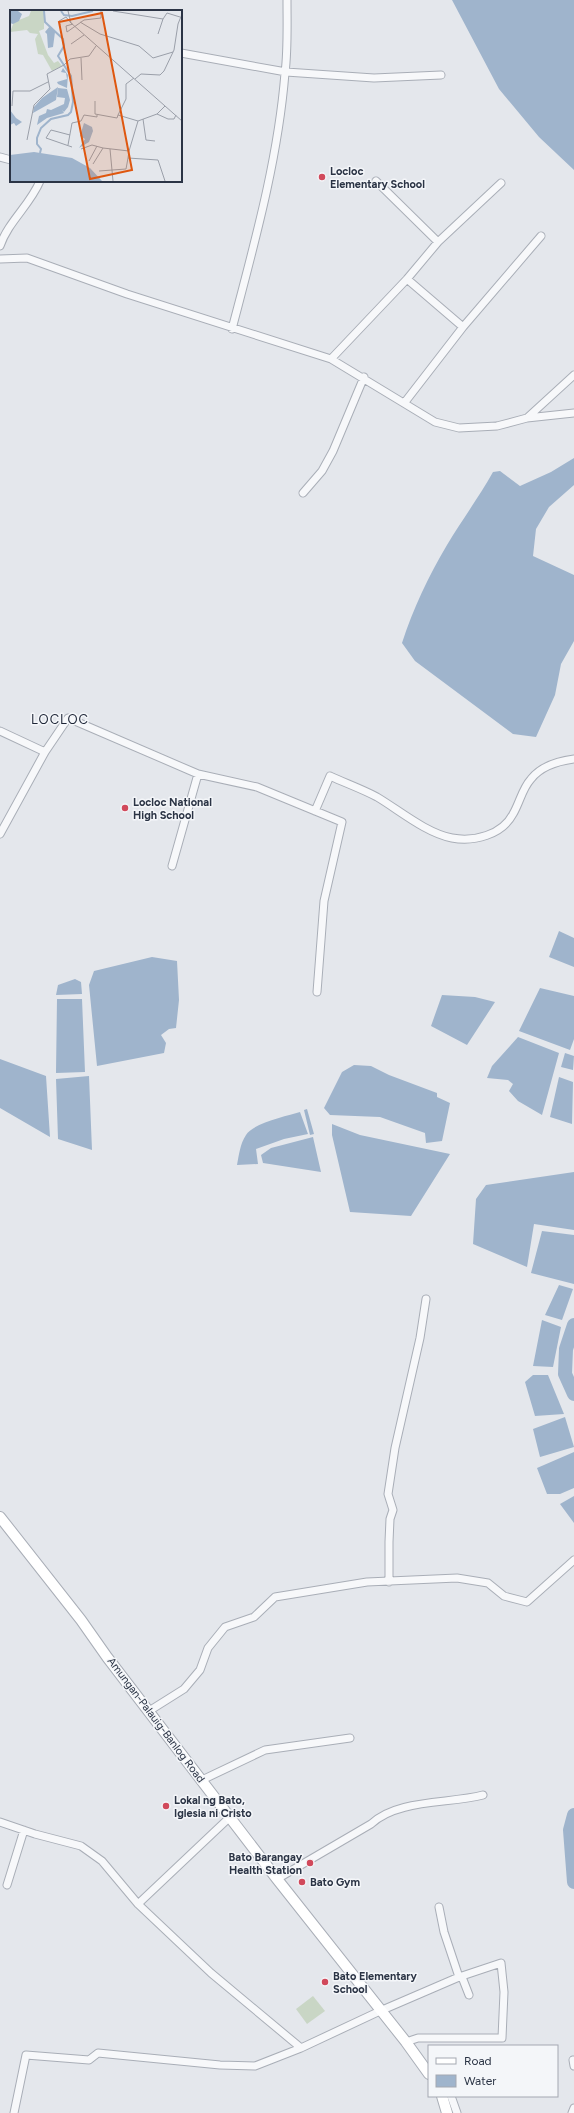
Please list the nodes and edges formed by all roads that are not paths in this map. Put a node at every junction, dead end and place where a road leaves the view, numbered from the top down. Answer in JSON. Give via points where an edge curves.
{"nodes":[{"id":1,"x":287,"y":0,"type":"edge"},
{"id":2,"x":182,"y":53,"type":"edge"},
{"id":3,"x":286,"y":72,"type":"junction"},
{"id":4,"x":441,"y":76,"type":"dead end"},
{"id":5,"x":0,"y":157,"type":"edge"},
{"id":6,"x":10,"y":160,"type":"edge"},
{"id":7,"x":376,"y":181,"type":"dead end"},
{"id":8,"x":39,"y":182,"type":"edge"},
{"id":9,"x":501,"y":183,"type":"dead end"},
{"id":10,"x":540,"y":236,"type":"dead end"},
{"id":11,"x":438,"y":242,"type":"junction"},
{"id":12,"x":0,"y":246,"type":"edge"},
{"id":13,"x":0,"y":259,"type":"edge"},
{"id":14,"x":407,"y":279,"type":"junction"},
{"id":15,"x":464,"y":327,"type":"junction"},
{"id":16,"x":232,"y":329,"type":"junction"},
{"id":17,"x":331,"y":359,"type":"junction"},
{"id":18,"x":574,"y":376,"type":"edge"},
{"id":19,"x":364,"y":377,"type":"junction"},
{"id":20,"x":405,"y":402,"type":"junction"},
{"id":21,"x":574,"y":413,"type":"edge"},
{"id":22,"x":527,"y":418,"type":"junction"},
{"id":23,"x":303,"y":493,"type":"dead end"},
{"id":24,"x":0,"y":731,"type":"edge"},
{"id":25,"x":45,"y":752,"type":"junction"},
{"id":26,"x":574,"y":759,"type":"edge"},
{"id":27,"x":198,"y":774,"type":"junction"},
{"id":28,"x":315,"y":811,"type":"junction"},
{"id":29,"x":0,"y":834,"type":"edge"},
{"id":30,"x":172,"y":866,"type":"dead end"},
{"id":31,"x":317,"y":992,"type":"dead end"},
{"id":32,"x":426,"y":1299,"type":"dead end"},
{"id":33,"x":0,"y":1517,"type":"edge"},
{"id":34,"x":574,"y":1560,"type":"edge"},
{"id":35,"x":389,"y":1582,"type":"junction"},
{"id":36,"x":149,"y":1711,"type":"junction"},
{"id":37,"x":350,"y":1738,"type":"dead end"},
{"id":38,"x":202,"y":1780,"type":"junction"},
{"id":39,"x":482,"y":1795,"type":"dead end"},
{"id":40,"x":230,"y":1817,"type":"junction"},
{"id":41,"x":0,"y":1822,"type":"edge"},
{"id":42,"x":24,"y":1830,"type":"junction"},
{"id":43,"x":277,"y":1879,"type":"junction"},
{"id":44,"x":7,"y":1885,"type":"dead end"},
{"id":45,"x":138,"y":1904,"type":"junction"},
{"id":46,"x":439,"y":1906,"type":"dead end"},
{"id":47,"x":460,"y":1977,"type":"junction"},
{"id":48,"x":469,"y":1995,"type":"dead end"},
{"id":49,"x":380,"y":2011,"type":"junction"},
{"id":50,"x":406,"y":2042,"type":"junction"},
{"id":51,"x":301,"y":2048,"type":"junction"},
{"id":52,"x":426,"y":2066,"type":"edge"},
{"id":53,"x":442,"y":2097,"type":"edge"},
{"id":54,"x":451,"y":2097,"type":"edge"},
{"id":55,"x":574,"y":2108,"type":"edge"},
{"id":56,"x":14,"y":2113,"type":"edge"},
{"id":57,"x":447,"y":2113,"type":"edge"},
{"id":58,"x":457,"y":2113,"type":"edge"},
{"id":59,"x":572,"y":2113,"type":"edge"}],
"edges":[{"from":1,"to":3,"type":"street"},
{"from":2,"to":3,"type":"street"},
{"from":3,"to":4,"type":"street","via":[[374,78]]},
{"from":3,"to":16,"type":"street","via":[[280,119],[258,228]]},
{"from":5,"to":6,"type":"street"},
{"from":7,"to":11,"type":"street"},
{"from":8,"to":12,"type":"street","via":[[4,235]]},
{"from":9,"to":11,"type":"street"},
{"from":10,"to":15,"type":"street"},
{"from":11,"to":14,"type":"street"},
{"from":13,"to":16,"type":"street","via":[[27,258]]},
{"from":14,"to":15,"type":"street"},
{"from":14,"to":17,"type":"street"},
{"from":15,"to":20,"type":"street"},
{"from":16,"to":17,"type":"street"},
{"from":17,"to":19,"type":"street"},
{"from":18,"to":22,"type":"street"},
{"from":19,"to":20,"type":"street"},
{"from":19,"to":23,"type":"street","via":[[333,451],[322,471]]},
{"from":20,"to":22,"type":"street","via":[[436,422],[459,428],[497,426]]},
{"from":21,"to":22,"type":"street"},
{"from":24,"to":25,"type":"street"},
{"from":25,"to":27,"type":"street","via":[[68,718]]},
{"from":25,"to":29,"type":"street"},
{"from":26,"to":28,"type":"street","via":[[548,765],[531,778],[513,815],[488,836],[451,838],[424,826],[376,797],[330,776]]},
{"from":27,"to":28,"type":"street","via":[[257,787]]},
{"from":27,"to":30,"type":"street"},
{"from":28,"to":31,"type":"street","via":[[342,822],[324,901]]},
{"from":32,"to":35,"type":"street","via":[[388,1494],[393,1510],[390,1519]]},
{"from":33,"to":36,"type":"main road","name":"Amungan-Palauig-Banlog Road"},
{"from":34,"to":35,"type":"street","via":[[527,1602],[504,1596],[488,1583],[457,1578]]},
{"from":35,"to":36,"type":"street","via":[[367,1582],[275,1597],[254,1617],[225,1627],[208,1648],[200,1670],[184,1689]]},
{"from":36,"to":38,"type":"main road","name":"Amungan-Palauig-Banlog Road"},
{"from":37,"to":38,"type":"street","via":[[265,1750]]},
{"from":38,"to":40,"type":"main road","name":"Amungan-Palauig-Banlog Road"},
{"from":39,"to":43,"type":"street","via":[[421,1805],[376,1819]]},
{"from":40,"to":43,"type":"main road","name":"Amungan-Palauig-Banlog Road"},
{"from":40,"to":45,"type":"street"},
{"from":41,"to":42,"type":"street"},
{"from":42,"to":44,"type":"street"},
{"from":42,"to":45,"type":"street","via":[[81,1846],[102,1861]]},
{"from":43,"to":49,"type":"main road","name":"Amungan-Palauig-Banlog Road"},
{"from":45,"to":51,"type":"street","via":[[211,1973]]},
{"from":46,"to":47,"type":"street","via":[[444,1932]]},
{"from":47,"to":48,"type":"street"},
{"from":47,"to":49,"type":"street"},
{"from":47,"to":50,"type":"street","via":[[501,1963],[504,1992],[502,2038],[418,2038]]},
{"from":49,"to":50,"type":"main road","name":"Amungan-Palauig-Banlog Road"},
{"from":49,"to":51,"type":"street"},
{"from":50,"to":52,"type":"main road","name":"Amungan-Palauig-Banlog Road"},
{"from":51,"to":56,"type":"street","via":[[255,2066],[98,2053],[89,2060],[26,2055]]},
{"from":53,"to":57,"type":"main road"},
{"from":54,"to":58,"type":"street"},
{"from":55,"to":59,"type":"street"}]}
